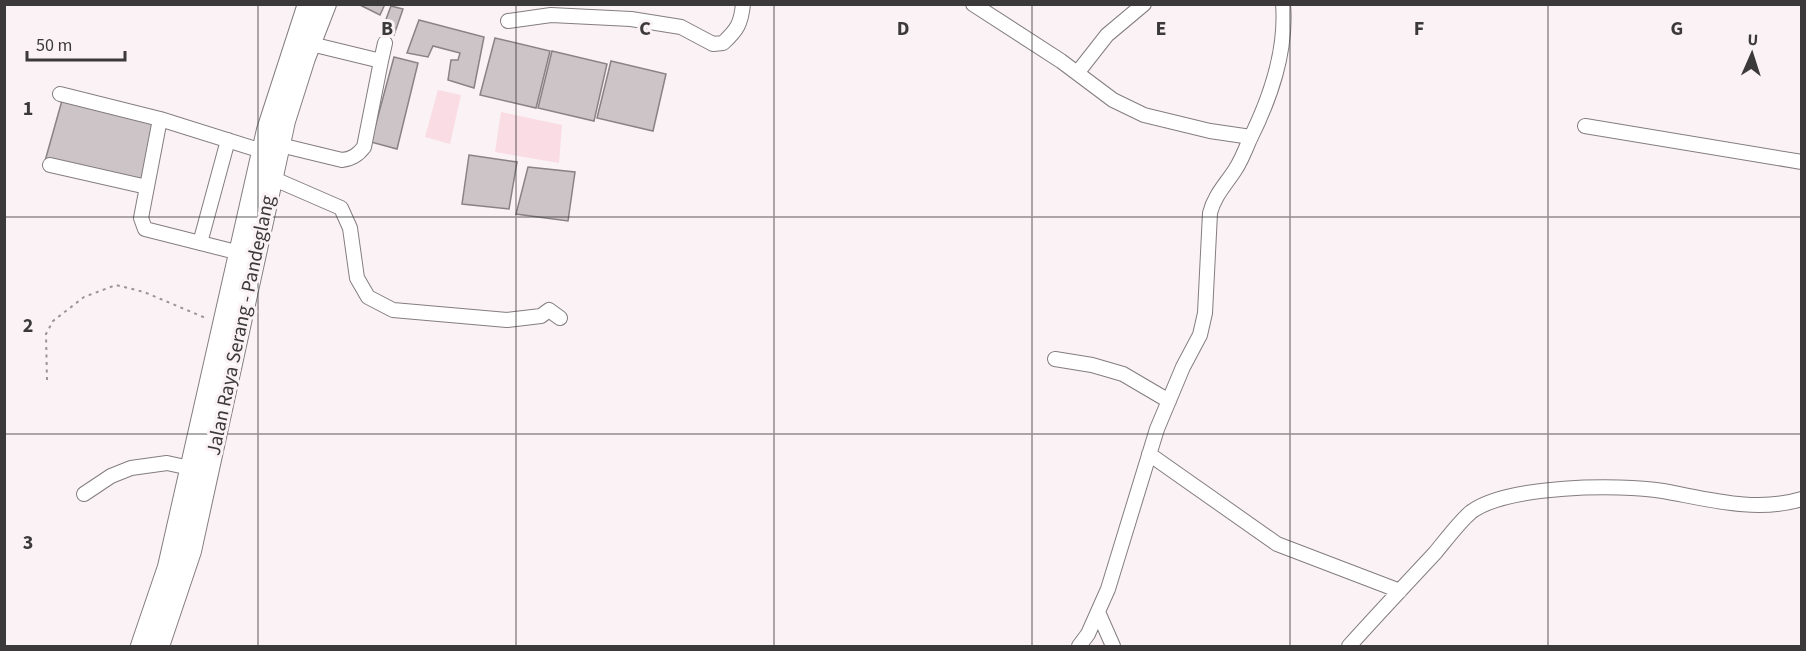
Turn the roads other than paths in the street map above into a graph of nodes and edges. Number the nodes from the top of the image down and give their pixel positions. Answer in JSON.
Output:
{"nodes":[{"id":1,"x":308,"y":4,"type":"edge"},
{"id":2,"x":326,"y":4,"type":"edge"},
{"id":3,"x":743,"y":4,"type":"edge"},
{"id":4,"x":973,"y":4,"type":"edge"},
{"id":5,"x":1144,"y":4,"type":"edge"},
{"id":6,"x":1283,"y":4,"type":"edge"},
{"id":7,"x":508,"y":21,"type":"dead end"},
{"id":8,"x":386,"y":43,"type":"dead end"},
{"id":9,"x":311,"y":44,"type":"junction"},
{"id":10,"x":381,"y":61,"type":"junction"},
{"id":11,"x":1078,"y":72,"type":"junction"},
{"id":12,"x":60,"y":94,"type":"dead end"},
{"id":13,"x":160,"y":119,"type":"junction"},
{"id":14,"x":1585,"y":126,"type":"dead end"},
{"id":15,"x":1251,"y":137,"type":"junction"},
{"id":16,"x":228,"y":140,"type":"junction"},
{"id":17,"x":273,"y":140,"type":"junction"},
{"id":18,"x":1802,"y":162,"type":"edge"},
{"id":19,"x":50,"y":165,"type":"dead end"},
{"id":20,"x":272,"y":178,"type":"junction"},
{"id":21,"x":147,"y":187,"type":"junction"},
{"id":22,"x":200,"y":243,"type":"junction"},
{"id":23,"x":246,"y":255,"type":"junction"},
{"id":24,"x":560,"y":318,"type":"dead end"},
{"id":25,"x":1054,"y":358,"type":"dead end"},
{"id":26,"x":1169,"y":401,"type":"junction"},
{"id":27,"x":1149,"y":454,"type":"junction"},
{"id":28,"x":190,"y":468,"type":"junction"},
{"id":29,"x":84,"y":494,"type":"dead end"},
{"id":30,"x":1802,"y":499,"type":"edge"},
{"id":31,"x":1400,"y":591,"type":"junction"},
{"id":32,"x":1098,"y":612,"type":"junction"},
{"id":33,"x":141,"y":646,"type":"edge"},
{"id":34,"x":159,"y":646,"type":"edge"},
{"id":35,"x":1079,"y":646,"type":"edge"},
{"id":36,"x":1113,"y":646,"type":"edge"},
{"id":37,"x":1349,"y":646,"type":"edge"}],
"edges":[{"from":1,"to":17,"type":"highway","name":"Jalan Raya Serang - Pandeglang"},
{"from":2,"to":9,"type":"highway","name":"Jalan Raya Serang - Pandeglang"},
{"from":3,"to":7,"type":"street"},
{"from":4,"to":11,"type":"street"},
{"from":5,"to":11,"type":"street"},
{"from":6,"to":15,"type":"street"},
{"from":8,"to":10,"type":"street"},
{"from":9,"to":10,"type":"street"},
{"from":9,"to":17,"type":"highway","name":"Jalan Raya Serang - Pandeglang"},
{"from":10,"to":17,"type":"street"},
{"from":11,"to":15,"type":"street"},
{"from":12,"to":13,"type":"street"},
{"from":13,"to":16,"type":"street"},
{"from":13,"to":21,"type":"street"},
{"from":14,"to":18,"type":"street"},
{"from":15,"to":26,"type":"street"},
{"from":16,"to":17,"type":"street"},
{"from":16,"to":22,"type":"street"},
{"from":17,"to":20,"type":"highway","name":"Jalan Raya Serang - Pandeglang"},
{"from":17,"to":23,"type":"highway","name":"Jalan Raya Serang - Pandeglang"},
{"from":19,"to":21,"type":"street"},
{"from":20,"to":23,"type":"highway","name":"Jalan Raya Serang - Pandeglang"},
{"from":20,"to":24,"type":"street"},
{"from":21,"to":22,"type":"street"},
{"from":22,"to":23,"type":"street"},
{"from":23,"to":28,"type":"highway","name":"Jalan Raya Serang - Pandeglang"},
{"from":23,"to":34,"type":"highway","name":"Jalan Raya Serang - Pandeglang"},
{"from":25,"to":26,"type":"street"},
{"from":26,"to":27,"type":"street"},
{"from":27,"to":31,"type":"street"},
{"from":27,"to":32,"type":"street"},
{"from":28,"to":29,"type":"street"},
{"from":28,"to":33,"type":"highway","name":"Jalan Raya Serang - Pandeglang"},
{"from":30,"to":31,"type":"street"},
{"from":31,"to":37,"type":"street"},
{"from":32,"to":35,"type":"street"},
{"from":32,"to":36,"type":"street"}]}
